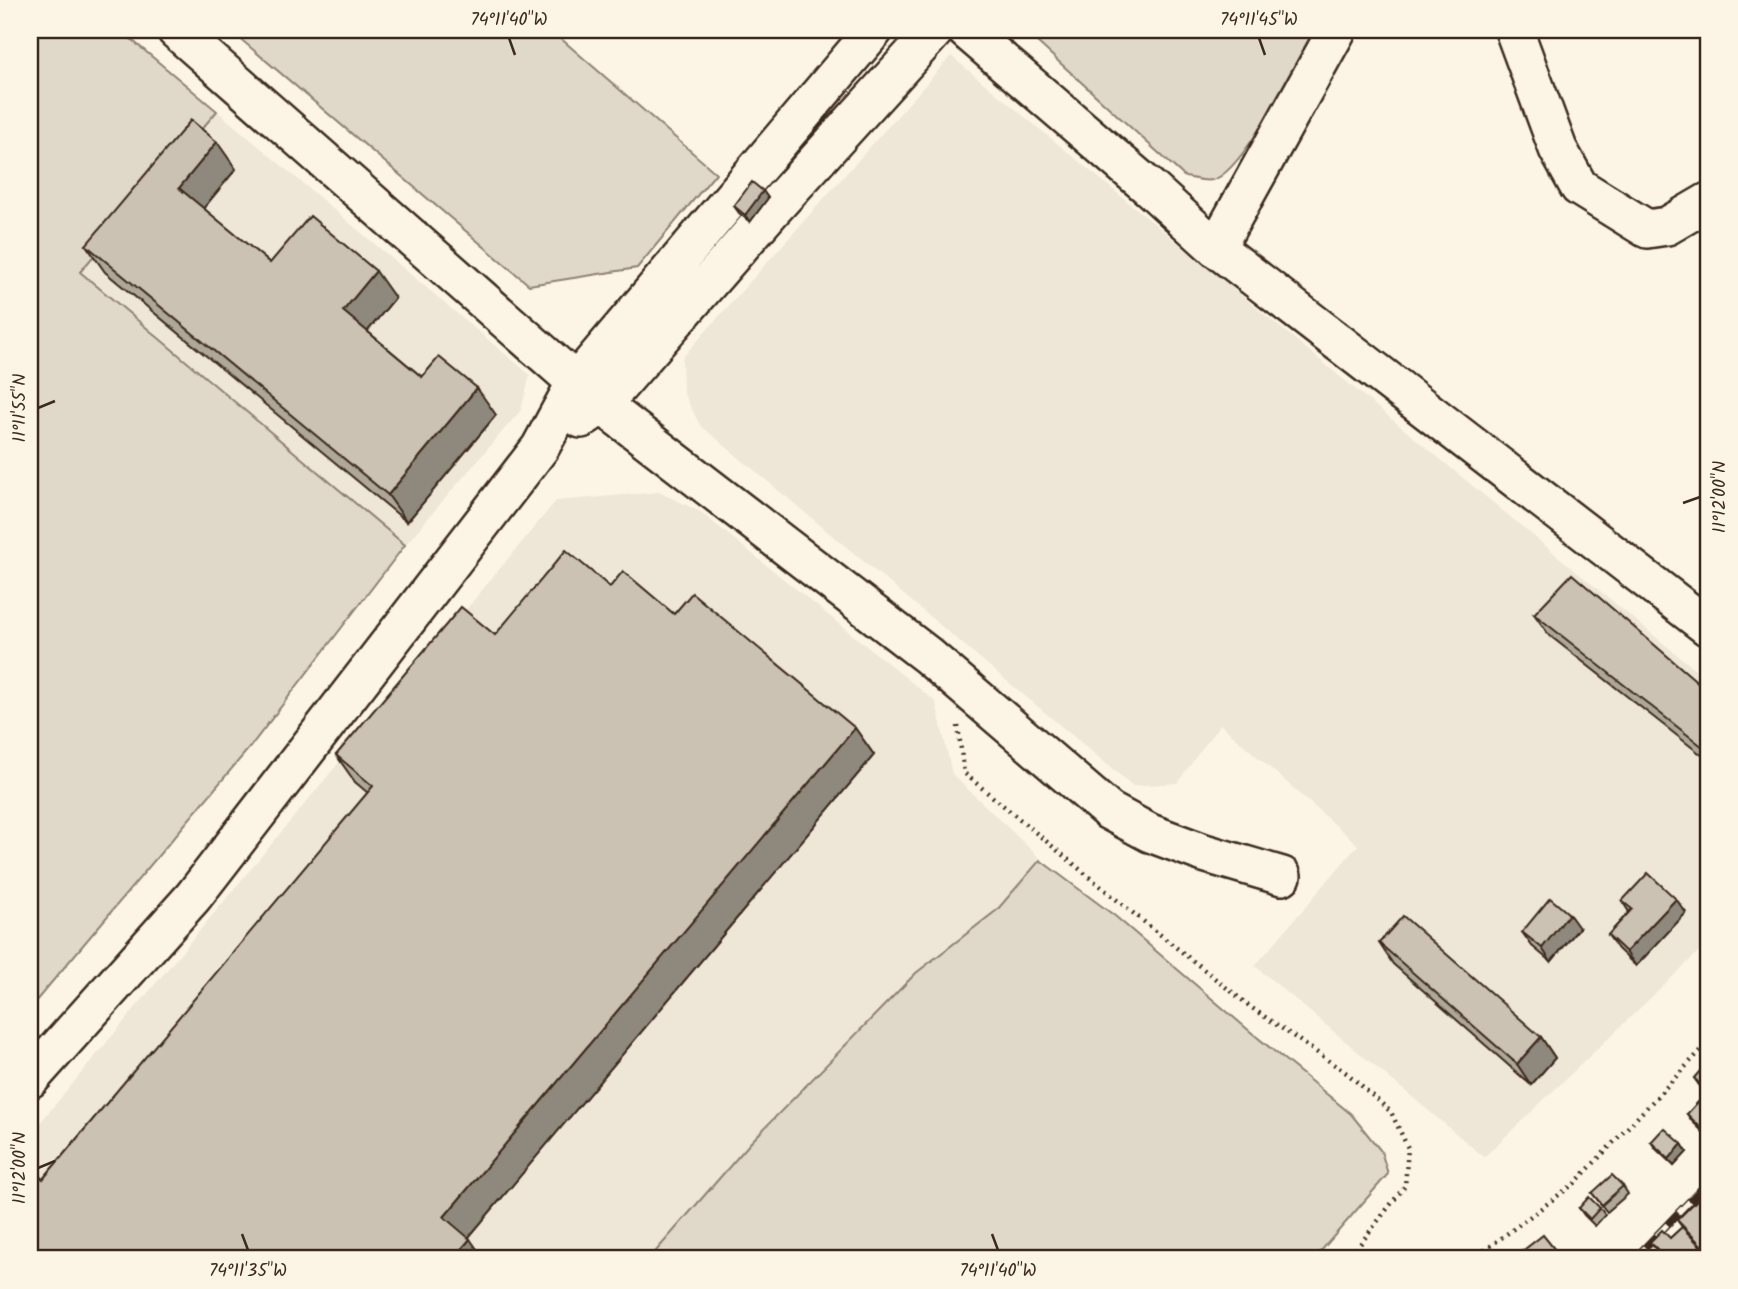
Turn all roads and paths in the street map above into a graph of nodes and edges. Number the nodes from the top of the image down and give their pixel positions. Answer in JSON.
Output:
{"nodes":[{"id":1,"x":176,"y":30,"type":"edge"},
{"id":2,"x":874,"y":30,"type":"edge"},
{"id":3,"x":935,"y":30,"type":"edge"},
{"id":4,"x":966,"y":30,"type":"edge"},
{"id":5,"x":1337,"y":30,"type":"edge"},
{"id":6,"x":1514,"y":30,"type":"edge"},
{"id":7,"x":1708,"y":202,"type":"edge"},
{"id":8,"x":1216,"y":248,"type":"junction"},
{"id":9,"x":589,"y":393,"type":"junction"},
{"id":10,"x":1708,"y":627,"type":"edge"},
{"id":11,"x":951,"y":676,"type":"junction"},
{"id":12,"x":1282,"y":876,"type":"dead end"},
{"id":13,"x":1708,"y":1043,"type":"edge"},
{"id":14,"x":30,"y":1079,"type":"edge"},
{"id":15,"x":1345,"y":1259,"type":"edge"},
{"id":16,"x":1473,"y":1259,"type":"edge"}],
"edges":[{"from":1,"to":9,"type":"street"},
{"from":2,"to":9,"type":"street"},
{"from":3,"to":9,"type":"street"},
{"from":4,"to":8,"type":"street"},
{"from":5,"to":8,"type":"street"},
{"from":6,"to":7,"type":"street"},
{"from":8,"to":10,"type":"street"},
{"from":9,"to":11,"type":"street"},
{"from":9,"to":14,"type":"street"},
{"from":11,"to":12,"type":"street"},
{"from":11,"to":15,"type":"path"},
{"from":13,"to":16,"type":"path"}]}
